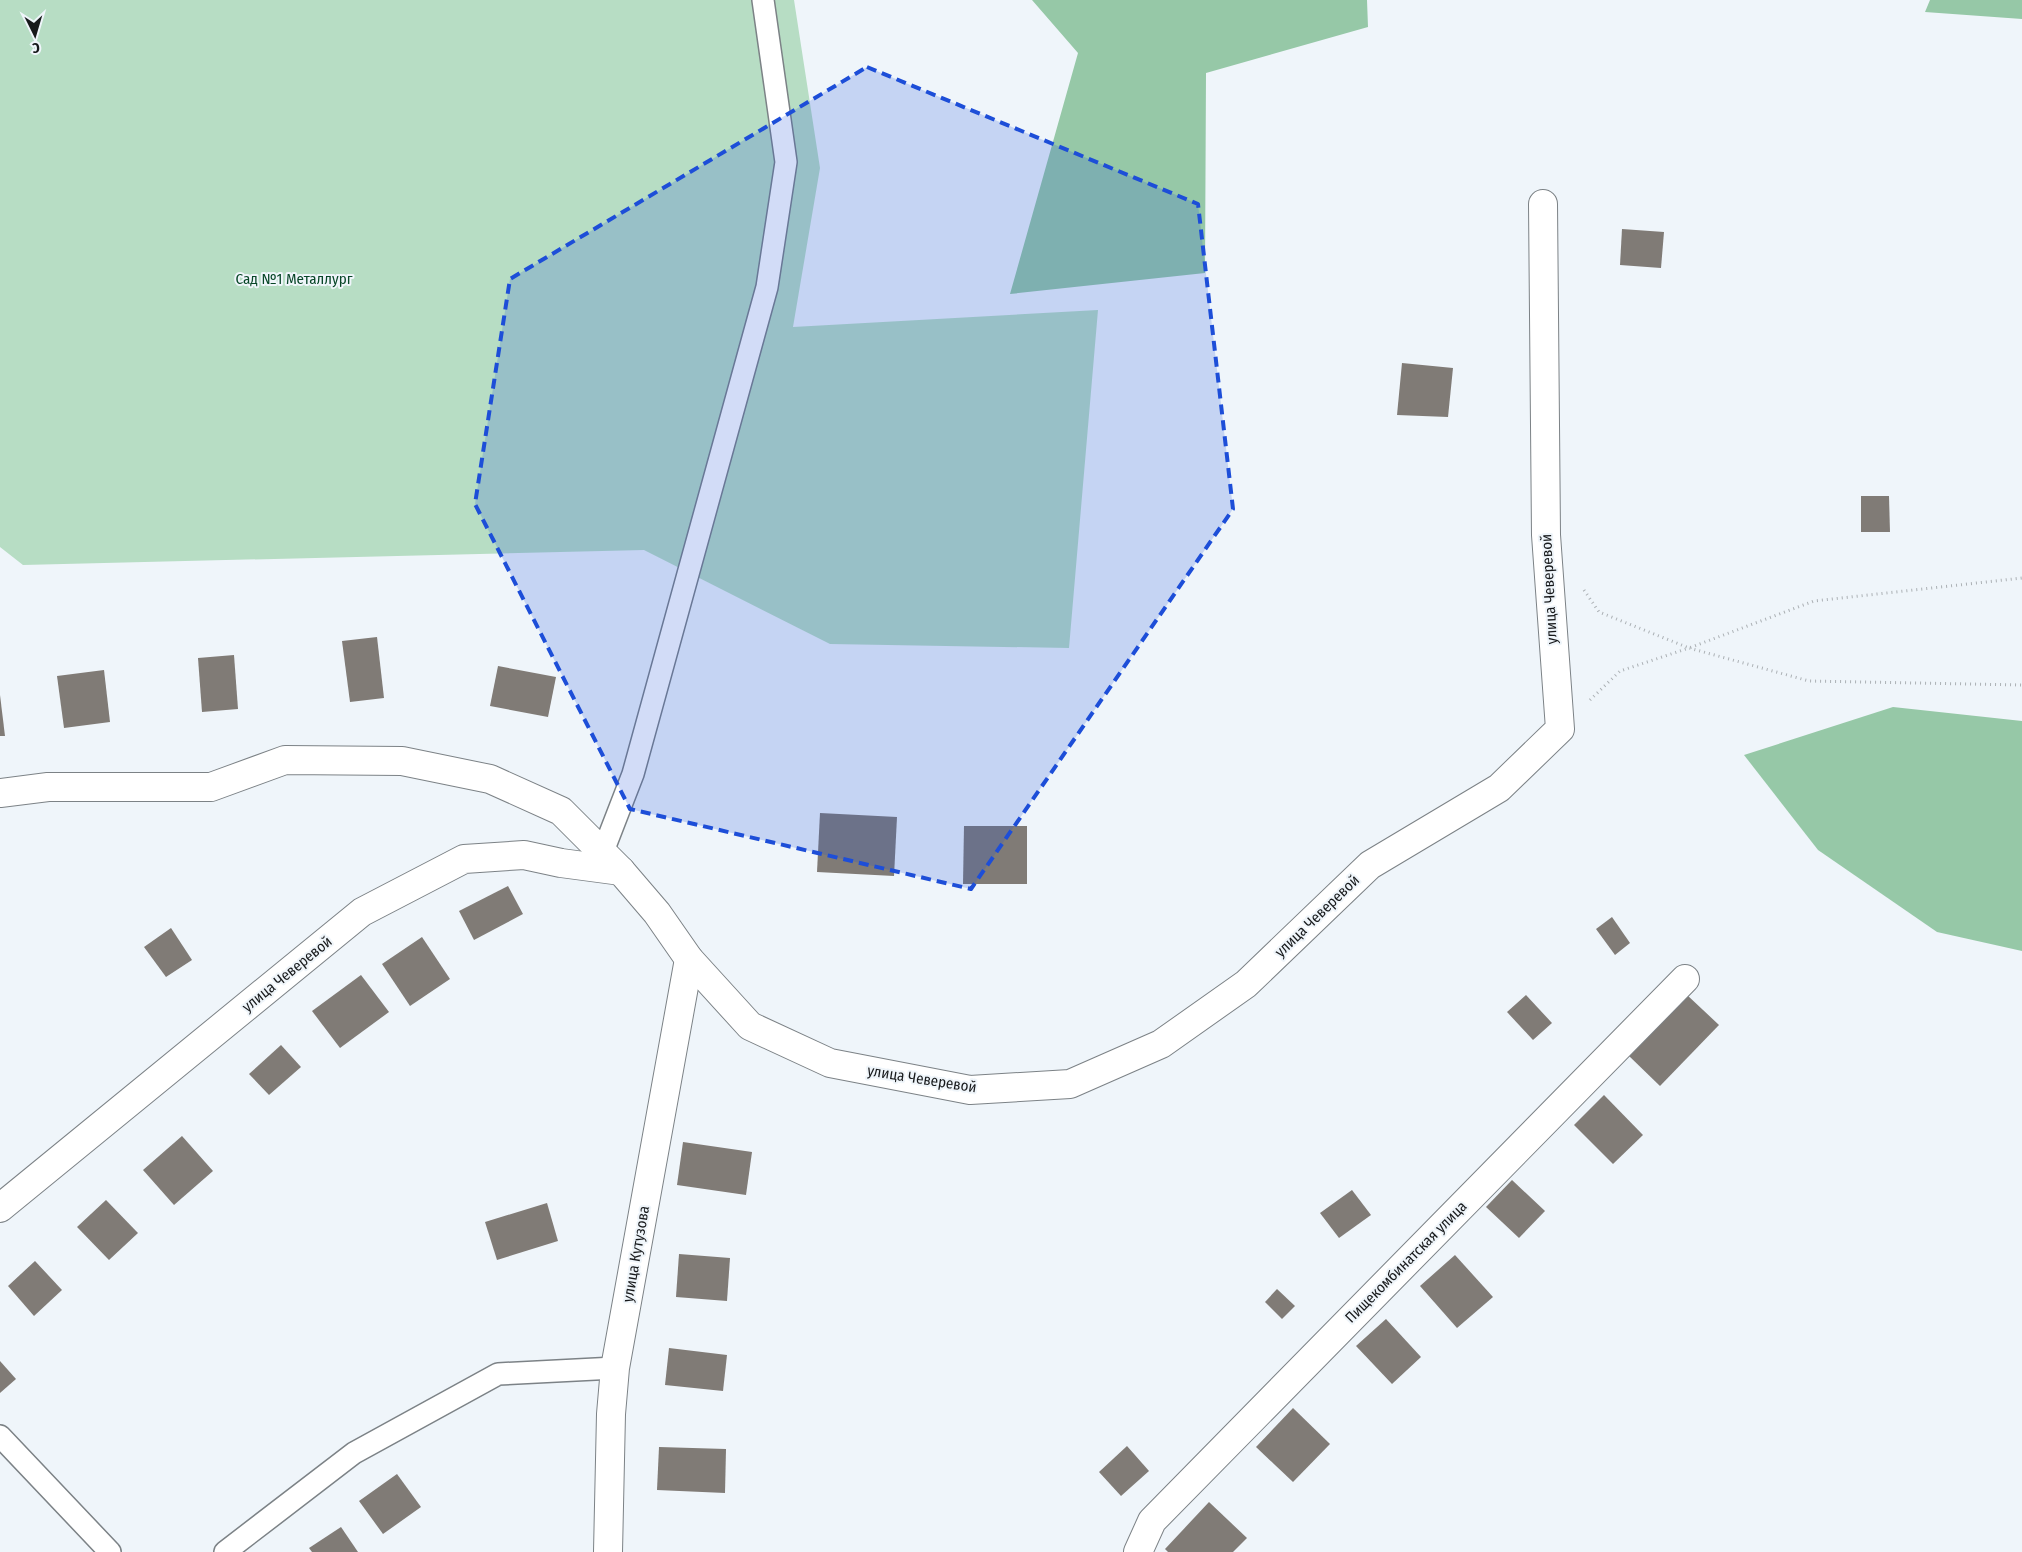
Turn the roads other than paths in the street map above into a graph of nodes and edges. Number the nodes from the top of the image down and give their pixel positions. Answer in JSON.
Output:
{"nodes":[{"id":1,"x":763,"y":0,"type":"edge"},
{"id":2,"x":1543,"y":204,"type":"dead end"},
{"id":3,"x":0,"y":793,"type":"edge"},
{"id":4,"x":612,"y":862,"type":"junction"},
{"id":5,"x":689,"y":959,"type":"junction"},
{"id":6,"x":1685,"y":979,"type":"dead end"},
{"id":7,"x":0,"y":1208,"type":"edge"},
{"id":8,"x":615,"y":1368,"type":"junction"},
{"id":9,"x":0,"y":1436,"type":"edge"},
{"id":10,"x":110,"y":1552,"type":"edge"},
{"id":11,"x":225,"y":1552,"type":"edge"},
{"id":12,"x":608,"y":1552,"type":"edge"},
{"id":13,"x":1138,"y":1552,"type":"edge"}],
"edges":[{"from":1,"to":4,"type":"lane"},
{"from":2,"to":5,"type":"street","name":"улица Чеверевой"},
{"from":3,"to":4,"type":"street","name":"улица Чеверевой"},
{"from":4,"to":5,"type":"street","name":"улица Чеверевой"},
{"from":4,"to":7,"type":"street","name":"улица Чеверевой"},
{"from":5,"to":8,"type":"street","name":"улица Кутузова"},
{"from":6,"to":13,"type":"street","name":"Пищекомбинатская улица"},
{"from":8,"to":11,"type":"lane"},
{"from":8,"to":12,"type":"street","name":"улица Кутузова"},
{"from":9,"to":10,"type":"lane"}]}
